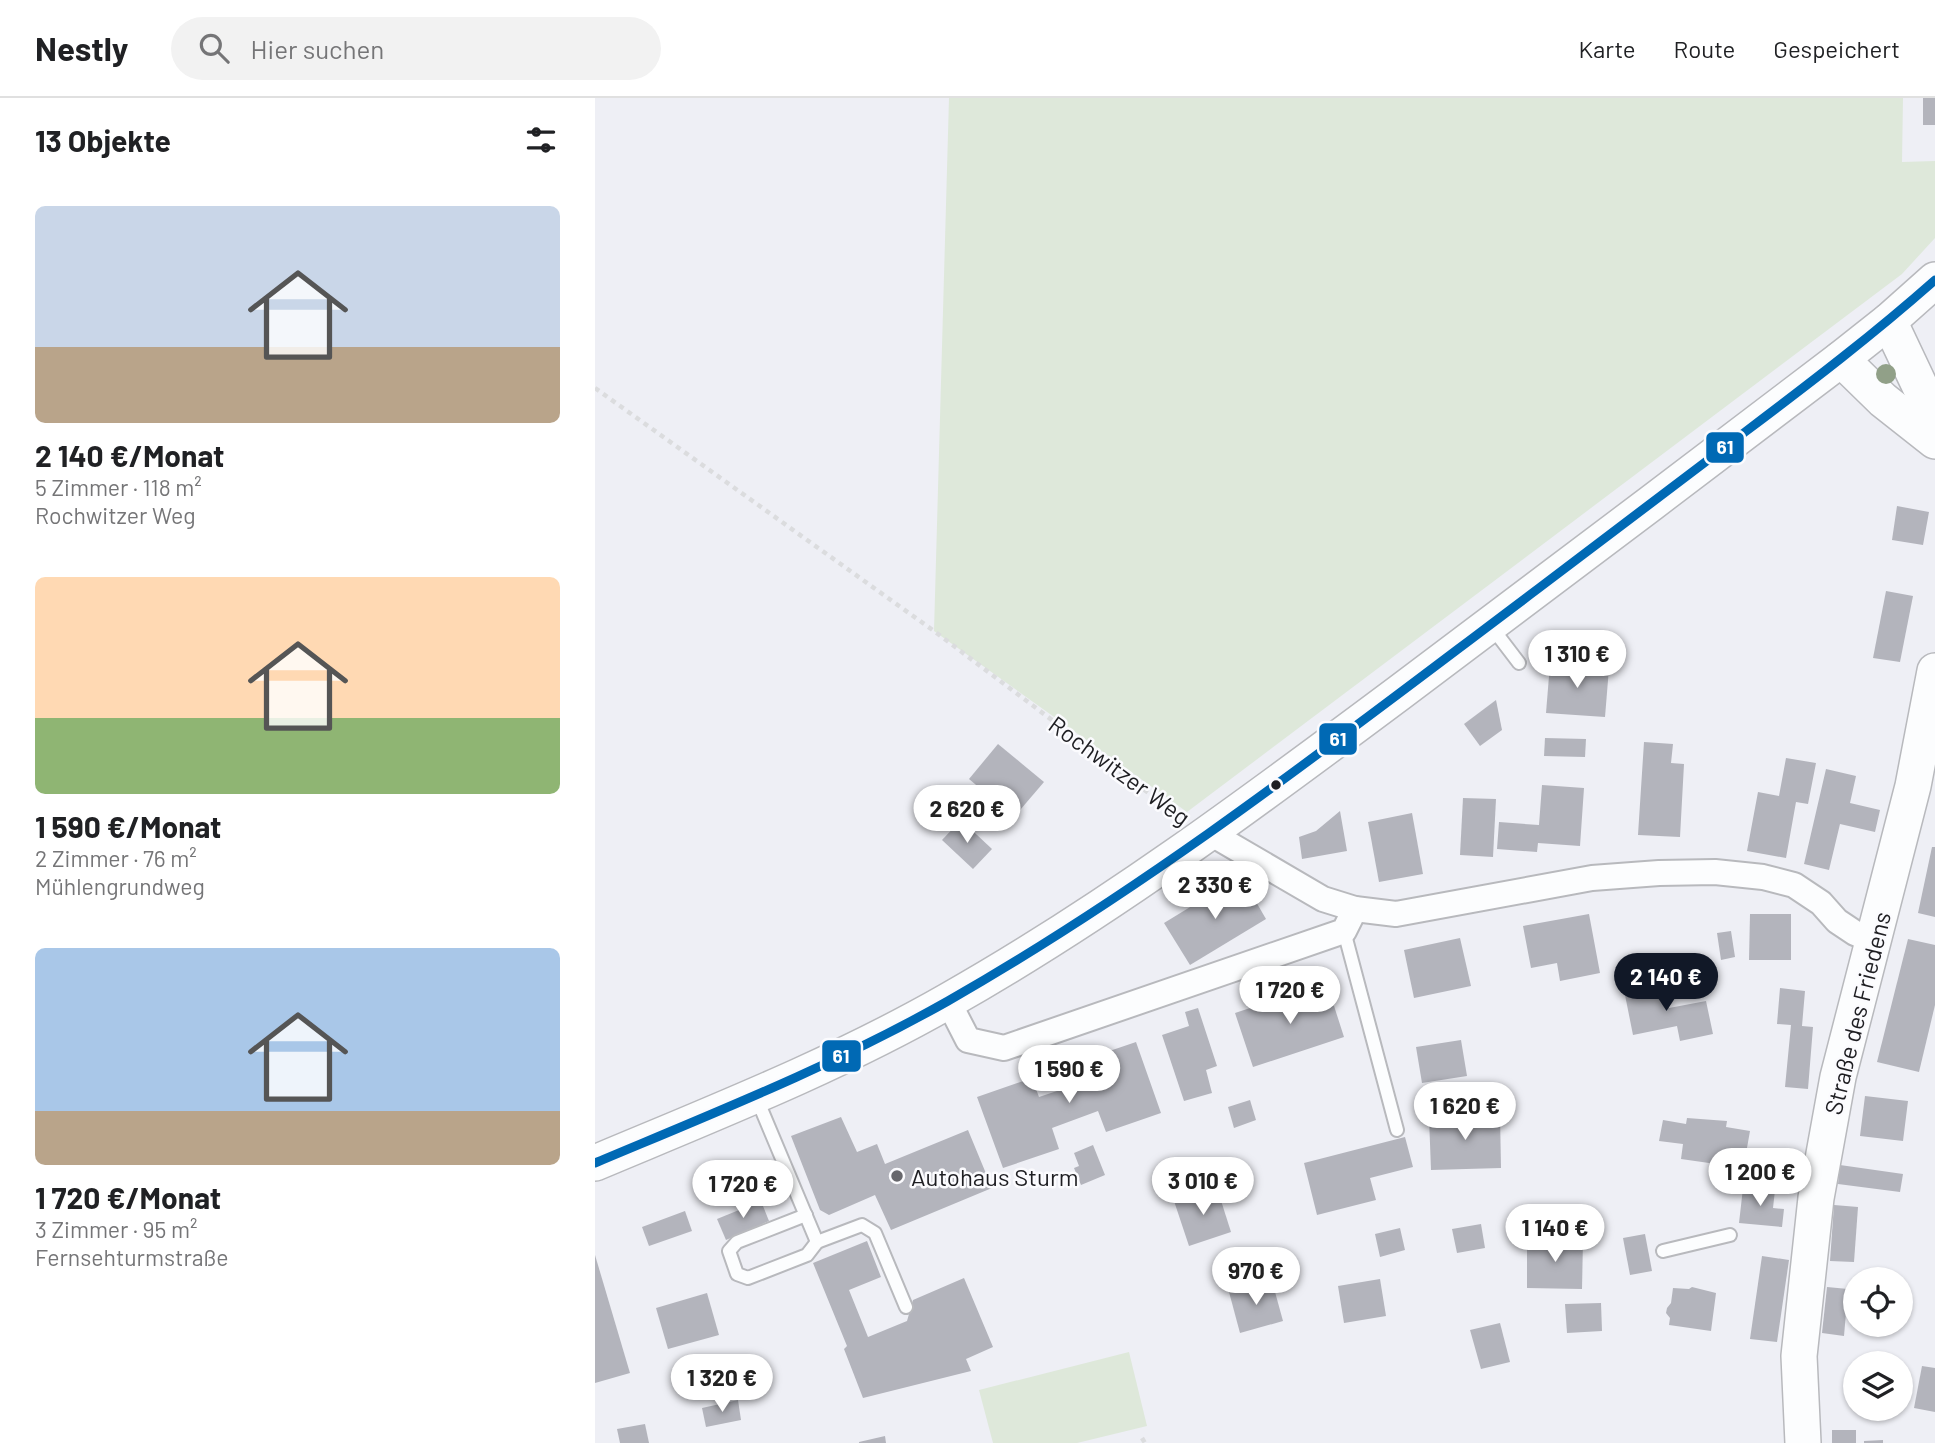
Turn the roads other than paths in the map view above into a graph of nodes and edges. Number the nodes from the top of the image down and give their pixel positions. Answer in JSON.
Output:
{"nodes":[{"id":1,"x":1935,"y":280,"type":"edge"},
{"id":2,"x":1889,"y":321,"type":"junction"},
{"id":3,"x":1841,"y":359,"type":"junction"},
{"id":4,"x":1935,"y":418,"type":"edge"},
{"id":5,"x":1935,"y":441,"type":"edge"},
{"id":6,"x":1490,"y":625,"type":"junction"},
{"id":7,"x":1519,"y":663,"type":"dead end"},
{"id":8,"x":1935,"y":671,"type":"edge"},
{"id":9,"x":1210,"y":833,"type":"junction"},
{"id":10,"x":1355,"y":909,"type":"junction"},
{"id":11,"x":1344,"y":931,"type":"junction"},
{"id":12,"x":1874,"y":941,"type":"junction"},
{"id":13,"x":948,"y":1002,"type":"junction"},
{"id":14,"x":756,"y":1095,"type":"junction"},
{"id":15,"x":1397,"y":1130,"type":"dead end"},
{"id":16,"x":595,"y":1163,"type":"edge"},
{"id":17,"x":806,"y":1215,"type":"junction"},
{"id":18,"x":1730,"y":1235,"type":"dead end"},
{"id":19,"x":817,"y":1242,"type":"junction"},
{"id":20,"x":1663,"y":1251,"type":"dead end"},
{"id":21,"x":906,"y":1307,"type":"dead end"},
{"id":22,"x":1803,"y":1443,"type":"edge"}],
"edges":[{"from":1,"to":2,"type":"street"},
{"from":2,"to":3,"type":"street"},
{"from":2,"to":4,"type":"street"},
{"from":3,"to":5,"type":"street"},
{"from":3,"to":6,"type":"street"},
{"from":6,"to":7,"type":"lane"},
{"from":6,"to":9,"type":"street"},
{"from":8,"to":12,"type":"street","name":"Straße des Friedens"},
{"from":9,"to":10,"type":"street","name":"Rochwitzer Weg"},
{"from":9,"to":13,"type":"street"},
{"from":10,"to":11,"type":"street"},
{"from":10,"to":12,"type":"street","name":"Rochwitzer Weg"},
{"from":11,"to":13,"type":"street"},
{"from":11,"to":15,"type":"lane"},
{"from":12,"to":22,"type":"street","name":"Straße des Friedens"},
{"from":13,"to":14,"type":"street"},
{"from":14,"to":16,"type":"street"},
{"from":14,"to":17,"type":"lane"},
{"from":17,"to":19,"type":"lane"},
{"from":17,"to":19,"type":"lane"},
{"from":18,"to":20,"type":"lane"},
{"from":19,"to":21,"type":"lane"}]}
